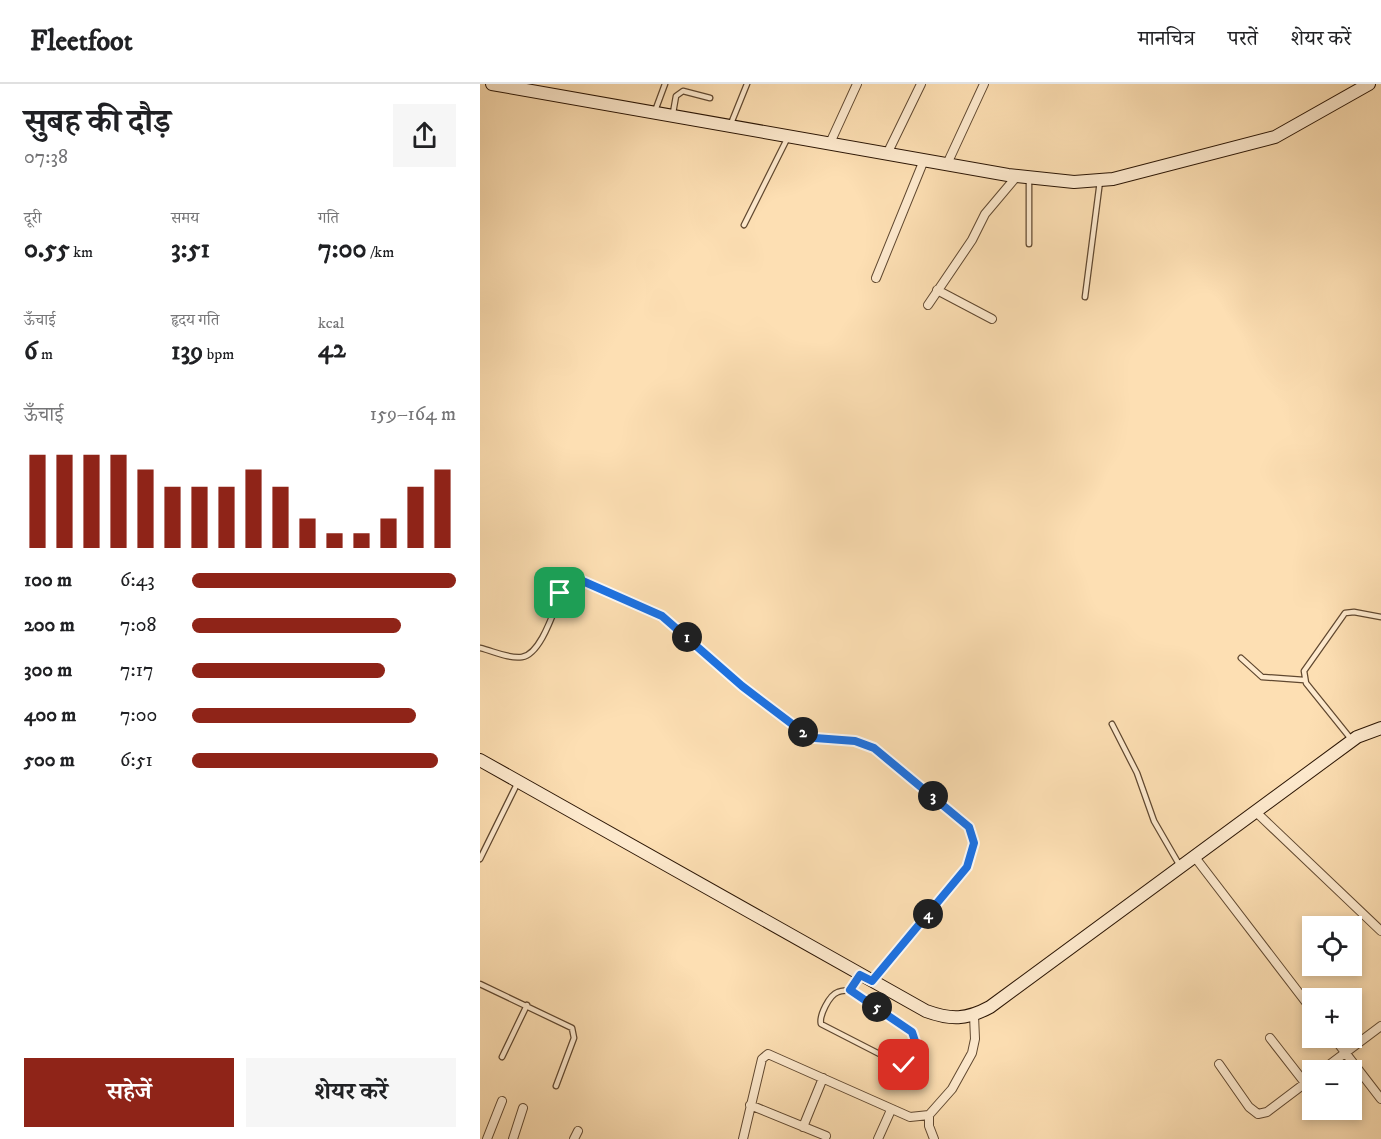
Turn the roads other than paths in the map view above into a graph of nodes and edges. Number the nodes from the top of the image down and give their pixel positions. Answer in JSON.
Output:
{"nodes":[{"id":1,"x":492,"y":84,"type":"edge"},
{"id":2,"x":665,"y":84,"type":"edge"},
{"id":3,"x":747,"y":84,"type":"edge"},
{"id":4,"x":858,"y":84,"type":"edge"},
{"id":5,"x":921,"y":84,"type":"edge"},
{"id":6,"x":984,"y":84,"type":"edge"},
{"id":7,"x":1370,"y":84,"type":"edge"},
{"id":8,"x":532,"y":87,"type":"edge"},
{"id":9,"x":710,"y":98,"type":"dead end"},
{"id":10,"x":656,"y":108,"type":"junction"},
{"id":11,"x":674,"y":108,"type":"junction"},
{"id":12,"x":733,"y":118,"type":"junction"},
{"id":13,"x":788,"y":136,"type":"junction"},
{"id":14,"x":830,"y":143,"type":"junction"},
{"id":15,"x":891,"y":146,"type":"junction"},
{"id":16,"x":951,"y":157,"type":"junction"},
{"id":17,"x":924,"y":160,"type":"junction"},
{"id":18,"x":1023,"y":177,"type":"junction"},
{"id":19,"x":1100,"y":181,"type":"junction"},
{"id":20,"x":744,"y":225,"type":"dead end"},
{"id":21,"x":1029,"y":244,"type":"dead end"},
{"id":22,"x":876,"y":278,"type":"dead end"},
{"id":23,"x":937,"y":290,"type":"junction"},
{"id":24,"x":1085,"y":297,"type":"dead end"},
{"id":25,"x":928,"y":305,"type":"dead end"},
{"id":26,"x":992,"y":319,"type":"dead end"},
{"id":27,"x":1381,"y":617,"type":"edge"},
{"id":28,"x":480,"y":648,"type":"edge"},
{"id":29,"x":1241,"y":658,"type":"dead end"},
{"id":30,"x":1304,"y":680,"type":"junction"},
{"id":31,"x":1112,"y":724,"type":"dead end"},
{"id":32,"x":1381,"y":728,"type":"edge"},
{"id":33,"x":1352,"y":741,"type":"junction"},
{"id":34,"x":480,"y":760,"type":"edge"},
{"id":35,"x":518,"y":782,"type":"junction"},
{"id":36,"x":1256,"y":812,"type":"junction"},
{"id":37,"x":1194,"y":856,"type":"junction"},
{"id":38,"x":480,"y":859,"type":"edge"},
{"id":39,"x":1180,"y":866,"type":"junction"},
{"id":40,"x":1381,"y":931,"type":"edge"},
{"id":41,"x":866,"y":978,"type":"junction"},
{"id":42,"x":480,"y":984,"type":"edge"},
{"id":43,"x":850,"y":990,"type":"junction"},
{"id":44,"x":1302,"y":997,"type":"edge"},
{"id":45,"x":527,"y":1005,"type":"junction"},
{"id":46,"x":974,"y":1016,"type":"junction"},
{"id":47,"x":1381,"y":1026,"type":"edge"},
{"id":48,"x":1270,"y":1038,"type":"dead end"},
{"id":49,"x":1341,"y":1048,"type":"edge"},
{"id":50,"x":1345,"y":1053,"type":"junction"},
{"id":51,"x":502,"y":1057,"type":"dead end"},
{"id":52,"x":1336,"y":1060,"type":"edge"},
{"id":53,"x":1219,"y":1064,"type":"dead end"},
{"id":54,"x":1302,"y":1073,"type":"edge"},
{"id":55,"x":823,"y":1078,"type":"junction"},
{"id":56,"x":556,"y":1086,"type":"dead end"},
{"id":57,"x":1302,"y":1086,"type":"edge"},
{"id":58,"x":1381,"y":1099,"type":"edge"},
{"id":59,"x":502,"y":1101,"type":"dead end"},
{"id":60,"x":750,"y":1105,"type":"junction"},
{"id":61,"x":524,"y":1108,"type":"dead end"},
{"id":62,"x":891,"y":1110,"type":"junction"},
{"id":63,"x":929,"y":1115,"type":"junction"},
{"id":64,"x":803,"y":1127,"type":"junction"},
{"id":65,"x":826,"y":1136,"type":"dead end"},
{"id":66,"x":487,"y":1139,"type":"edge"},
{"id":67,"x":513,"y":1139,"type":"edge"},
{"id":68,"x":743,"y":1139,"type":"edge"},
{"id":69,"x":878,"y":1139,"type":"edge"},
{"id":70,"x":934,"y":1139,"type":"edge"}],
"edges":[{"from":1,"to":8,"type":"street"},
{"from":2,"to":10,"type":"lane"},
{"from":3,"to":12,"type":"lane"},
{"from":4,"to":14,"type":"street"},
{"from":5,"to":15,"type":"street"},
{"from":6,"to":16,"type":"street"},
{"from":7,"to":19,"type":"street"},
{"from":8,"to":10,"type":"street"},
{"from":9,"to":11,"type":"lane"},
{"from":10,"to":11,"type":"street"},
{"from":11,"to":12,"type":"street"},
{"from":12,"to":13,"type":"street"},
{"from":13,"to":14,"type":"street"},
{"from":13,"to":20,"type":"lane"},
{"from":14,"to":15,"type":"street"},
{"from":15,"to":17,"type":"street"},
{"from":16,"to":17,"type":"street"},
{"from":16,"to":18,"type":"street"},
{"from":17,"to":22,"type":"street"},
{"from":18,"to":19,"type":"street"},
{"from":18,"to":21,"type":"lane"},
{"from":18,"to":23,"type":"street"},
{"from":19,"to":24,"type":"lane"},
{"from":23,"to":25,"type":"street"},
{"from":23,"to":26,"type":"street"},
{"from":27,"to":30,"type":"lane"},
{"from":28,"to":41,"type":"lane"},
{"from":29,"to":30,"type":"lane"},
{"from":30,"to":33,"type":"lane"},
{"from":31,"to":39,"type":"lane"},
{"from":32,"to":33,"type":"street"},
{"from":33,"to":36,"type":"street"},
{"from":34,"to":35,"type":"street"},
{"from":35,"to":38,"type":"lane"},
{"from":35,"to":41,"type":"street"},
{"from":36,"to":37,"type":"street"},
{"from":36,"to":40,"type":"street"},
{"from":37,"to":39,"type":"street"},
{"from":37,"to":44,"type":"street"},
{"from":39,"to":46,"type":"street"},
{"from":41,"to":43,"type":"lane"},
{"from":41,"to":46,"type":"street"},
{"from":42,"to":45,"type":"lane"},
{"from":43,"to":43,"type":"lane"},
{"from":45,"to":51,"type":"lane"},
{"from":45,"to":56,"type":"lane"},
{"from":46,"to":63,"type":"street"},
{"from":47,"to":50,"type":"street"},
{"from":48,"to":54,"type":"street"},
{"from":49,"to":50,"type":"street"},
{"from":50,"to":52,"type":"street"},
{"from":50,"to":58,"type":"street"},
{"from":53,"to":57,"type":"street"},
{"from":55,"to":60,"type":"street"},
{"from":55,"to":62,"type":"street"},
{"from":55,"to":64,"type":"street"},
{"from":59,"to":66,"type":"street"},
{"from":60,"to":64,"type":"street"},
{"from":60,"to":68,"type":"street"},
{"from":61,"to":67,"type":"street"},
{"from":62,"to":63,"type":"street"},
{"from":62,"to":69,"type":"street"},
{"from":63,"to":70,"type":"street"},
{"from":64,"to":65,"type":"street"}]}
